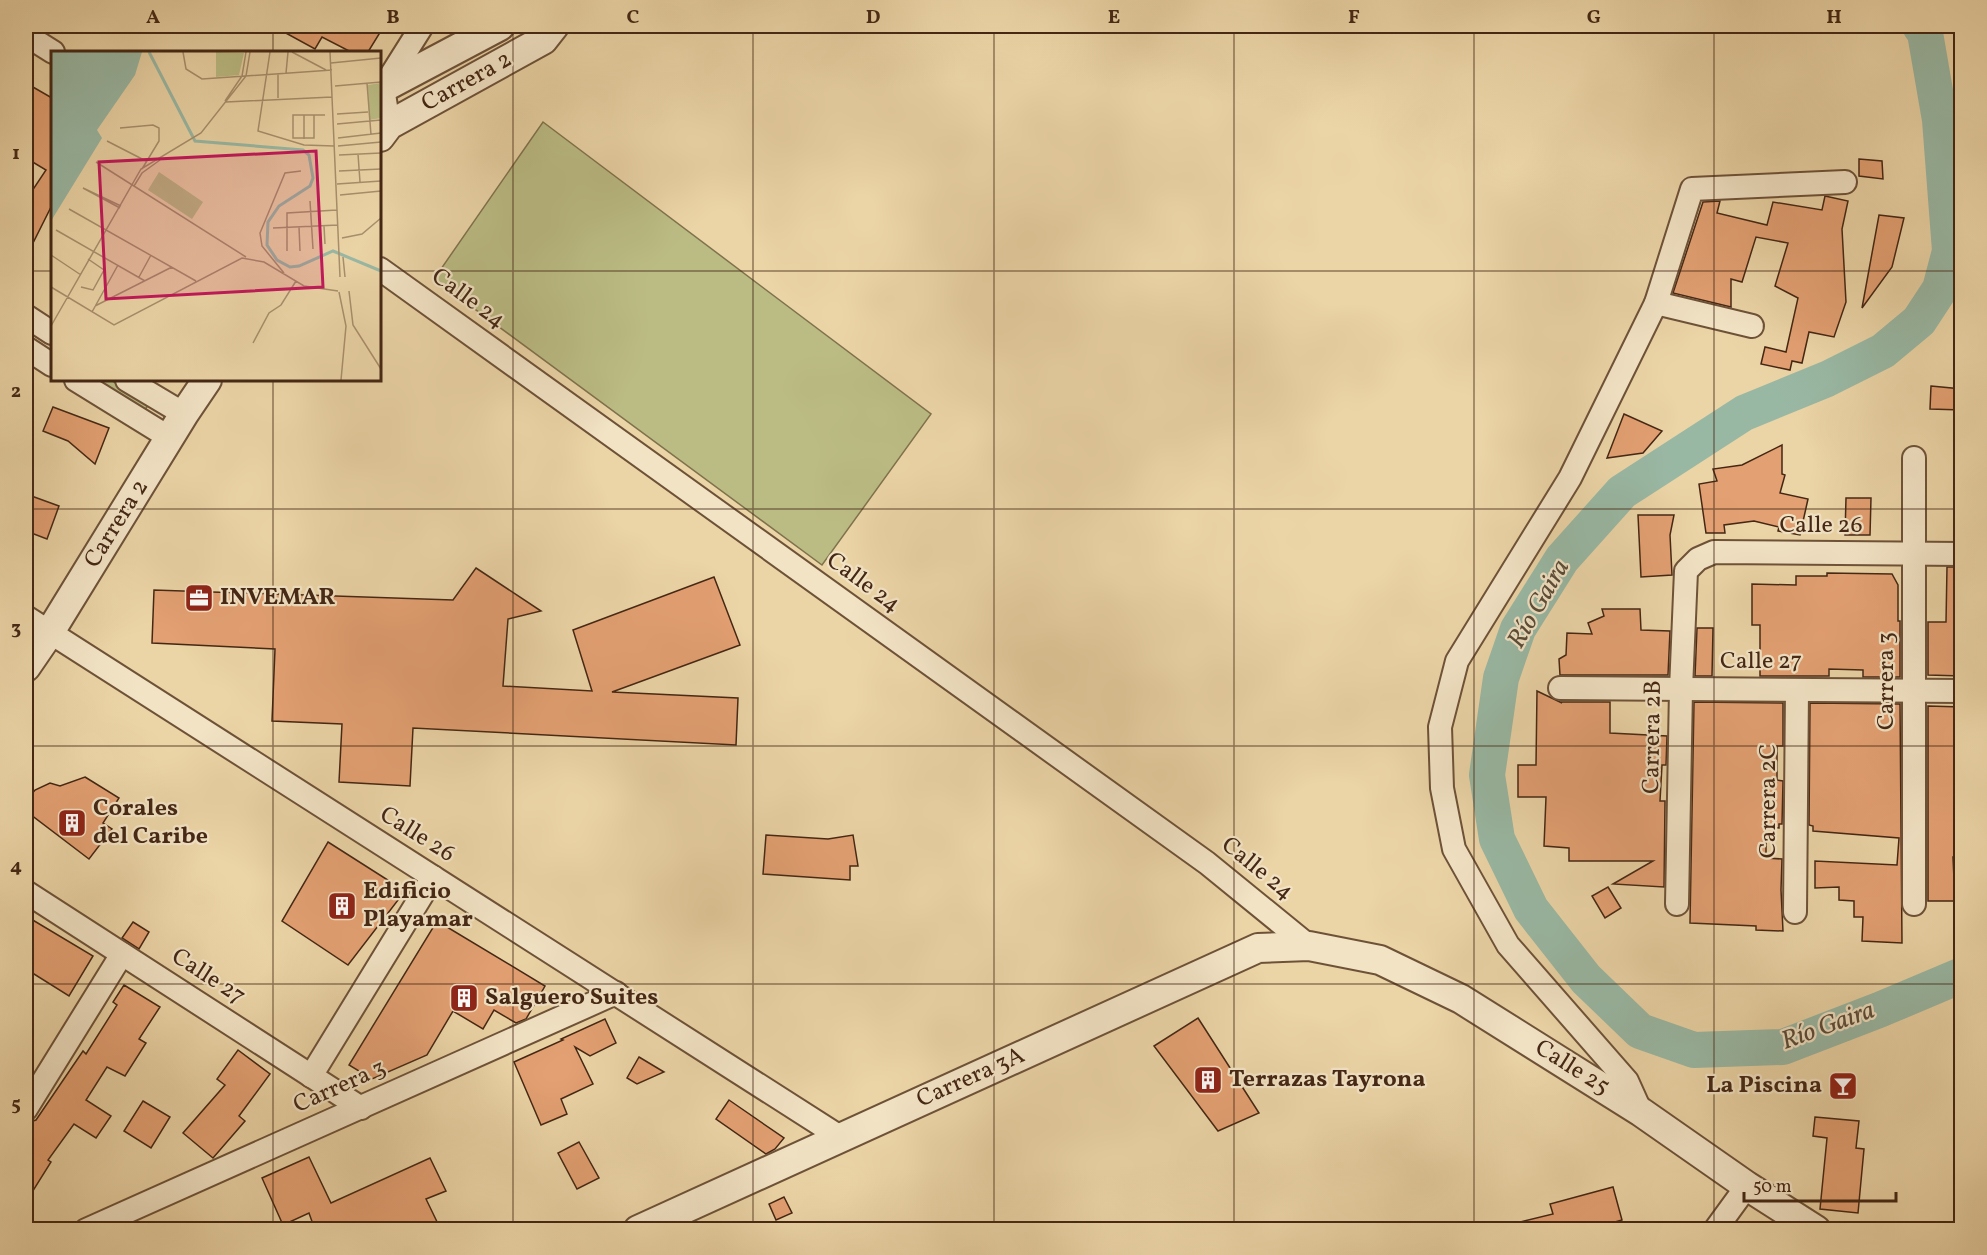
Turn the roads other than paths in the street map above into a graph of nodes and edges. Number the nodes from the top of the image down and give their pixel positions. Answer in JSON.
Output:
{"nodes":[{"id":1,"x":422,"y":26,"type":"edge"},
{"id":2,"x":500,"y":26,"type":"edge"},
{"id":3,"x":554,"y":26,"type":"edge"},
{"id":4,"x":26,"y":35,"type":"edge"},
{"id":5,"x":51,"y":51,"type":"edge"},
{"id":6,"x":381,"y":91,"type":"edge"},
{"id":7,"x":384,"y":131,"type":"edge"},
{"id":8,"x":1845,"y":182,"type":"dead end"},
{"id":9,"x":381,"y":270,"type":"edge"},
{"id":10,"x":1656,"y":303,"type":"junction"},
{"id":11,"x":26,"y":316,"type":"edge"},
{"id":12,"x":1752,"y":326,"type":"dead end"},
{"id":13,"x":51,"y":332,"type":"edge"},
{"id":14,"x":26,"y":348,"type":"edge"},
{"id":15,"x":51,"y":364,"type":"edge"},
{"id":16,"x":78,"y":381,"type":"edge"},
{"id":17,"x":128,"y":381,"type":"edge"},
{"id":18,"x":184,"y":381,"type":"edge"},
{"id":19,"x":206,"y":381,"type":"edge"},
{"id":20,"x":169,"y":421,"type":"junction"},
{"id":21,"x":1914,"y":459,"type":"dead end"},
{"id":22,"x":1914,"y":553,"type":"junction"},
{"id":23,"x":1962,"y":554,"type":"edge"},
{"id":24,"x":1686,"y":571,"type":"joint"},
{"id":25,"x":33,"y":626,"type":"edge"},
{"id":26,"x":26,"y":668,"type":"edge"},
{"id":27,"x":1560,"y":688,"type":"dead end"},
{"id":28,"x":1681,"y":689,"type":"junction"},
{"id":29,"x":1797,"y":690,"type":"junction"},
{"id":30,"x":1914,"y":690,"type":"junction"},
{"id":31,"x":1962,"y":691,"type":"edge"},
{"id":32,"x":433,"y":877,"type":"junction"},
{"id":33,"x":26,"y":892,"type":"edge"},
{"id":34,"x":1677,"y":904,"type":"dead end"},
{"id":35,"x":1914,"y":904,"type":"dead end"},
{"id":36,"x":1796,"y":912,"type":"dead end"},
{"id":37,"x":1309,"y":946,"type":"junction"},
{"id":38,"x":122,"y":954,"type":"junction"},
{"id":39,"x":616,"y":993,"type":"junction"},
{"id":40,"x":311,"y":1076,"type":"junction"},
{"id":41,"x":361,"y":1108,"type":"junction"},
{"id":42,"x":26,"y":1109,"type":"edge"},
{"id":43,"x":1641,"y":1112,"type":"junction"},
{"id":44,"x":840,"y":1137,"type":"junction"},
{"id":45,"x":1747,"y":1186,"type":"junction"},
{"id":46,"x":86,"y":1230,"type":"edge"},
{"id":47,"x":638,"y":1230,"type":"edge"},
{"id":48,"x":1715,"y":1230,"type":"edge"},
{"id":49,"x":1816,"y":1230,"type":"edge"}],
"edges":[{"from":1,"to":6,"type":"street"},
{"from":2,"to":6,"type":"street","name":"Carrera 2"},
{"from":3,"to":7,"type":"street","name":"Carrera 2"},
{"from":4,"to":5,"type":"street"},
{"from":6,"to":7,"type":"street"},
{"from":8,"to":10,"type":"street"},
{"from":9,"to":37,"type":"street","name":"Calle 24"},
{"from":10,"to":12,"type":"street"},
{"from":10,"to":43,"type":"street"},
{"from":11,"to":13,"type":"street"},
{"from":14,"to":15,"type":"street"},
{"from":16,"to":20,"type":"street"},
{"from":17,"to":20,"type":"street"},
{"from":18,"to":20,"type":"street","name":"Carrera 2"},
{"from":19,"to":20,"type":"street","name":"Carrera 2"},
{"from":20,"to":25,"type":"street","name":"Carrera 2"},
{"from":21,"to":22,"type":"street","name":"Carrera 3"},
{"from":22,"to":23,"type":"street","name":"Calle 26"},
{"from":22,"to":24,"type":"street","name":"Calle 26"},
{"from":22,"to":30,"type":"street","name":"Carrera 3"},
{"from":24,"to":28,"type":"street","name":"Carrera 2B"},
{"from":25,"to":26,"type":"street","name":"Carrera 2"},
{"from":25,"to":32,"type":"street","name":"Calle 26"},
{"from":27,"to":28,"type":"street","name":"Calle 27"},
{"from":28,"to":29,"type":"street","name":"Calle 27"},
{"from":28,"to":34,"type":"street","name":"Carrera 2B"},
{"from":29,"to":30,"type":"street","name":"Calle 27"},
{"from":29,"to":36,"type":"street","name":"Carrera 2C"},
{"from":30,"to":31,"type":"street","name":"Calle 27"},
{"from":30,"to":35,"type":"street","name":"Carrera 3"},
{"from":32,"to":39,"type":"street","name":"Calle 26"},
{"from":32,"to":40,"type":"street"},
{"from":33,"to":38,"type":"street","name":"Calle 27"},
{"from":37,"to":43,"type":"street","name":"Calle 25"},
{"from":37,"to":44,"type":"street","name":"Carrera 3A"},
{"from":38,"to":40,"type":"street","name":"Calle 27"},
{"from":38,"to":42,"type":"street"},
{"from":39,"to":41,"type":"street","name":"Carrera 3"},
{"from":39,"to":44,"type":"street","name":"Calle 26"},
{"from":40,"to":41,"type":"street","name":"Calle 27"},
{"from":41,"to":46,"type":"street","name":"Carrera 3"},
{"from":43,"to":45,"type":"street","name":"Calle 25"},
{"from":44,"to":47,"type":"street","name":"Carrera 3A"},
{"from":45,"to":48,"type":"street"},
{"from":45,"to":49,"type":"street","name":"Calle 25"}]}
